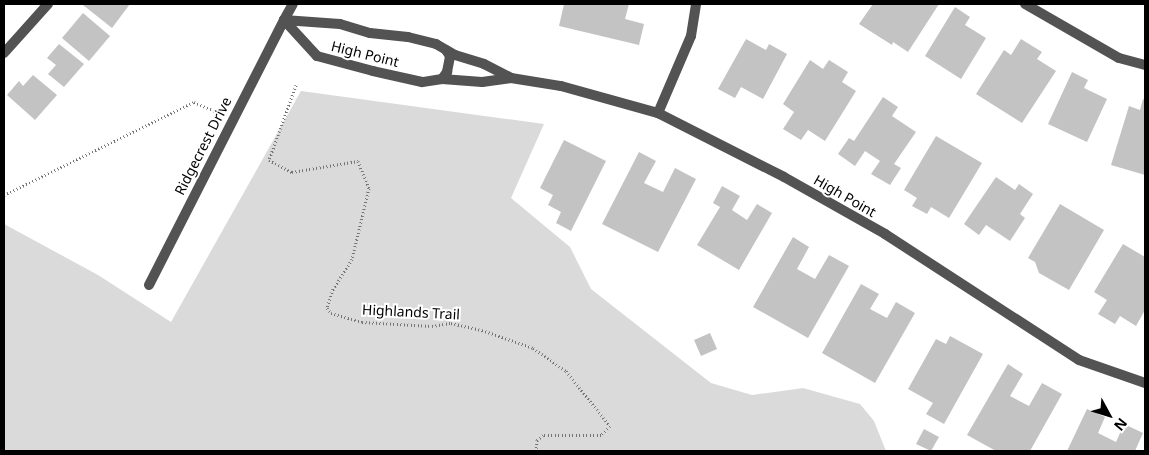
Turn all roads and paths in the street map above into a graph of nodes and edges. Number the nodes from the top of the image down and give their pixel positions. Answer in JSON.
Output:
{"nodes":[{"id":1,"x":48,"y":4,"type":"edge"},
{"id":2,"x":283,"y":4,"type":"edge"},
{"id":3,"x":292,"y":4,"type":"edge"},
{"id":4,"x":696,"y":4,"type":"edge"},
{"id":5,"x":1025,"y":4,"type":"edge"},
{"id":6,"x":284,"y":20,"type":"junction"},
{"id":7,"x":446,"y":50,"type":"junction"},
{"id":8,"x":4,"y":53,"type":"edge"},
{"id":9,"x":1145,"y":65,"type":"edge"},
{"id":10,"x":510,"y":78,"type":"junction"},
{"id":11,"x":442,"y":79,"type":"junction"},
{"id":12,"x":296,"y":85,"type":"dead end"},
{"id":13,"x":658,"y":113,"type":"junction"},
{"id":14,"x":232,"y":119,"type":"junction"},
{"id":15,"x":4,"y":195,"type":"edge"},
{"id":16,"x":149,"y":285,"type":"dead end"},
{"id":17,"x":1145,"y":383,"type":"edge"},
{"id":18,"x":536,"y":451,"type":"edge"}],
"edges":[{"from":1,"to":8,"type":"street"},
{"from":2,"to":6,"type":"street"},
{"from":3,"to":6,"type":"street","name":"Ridgecrest Drive"},
{"from":4,"to":13,"type":"street"},
{"from":5,"to":9,"type":"street"},
{"from":6,"to":7,"type":"street","name":"High Point"},
{"from":6,"to":11,"type":"street","name":"High Point"},
{"from":6,"to":14,"type":"street","name":"Ridgecrest Drive"},
{"from":7,"to":10,"type":"street","name":"High Point"},
{"from":7,"to":11,"type":"street"},
{"from":10,"to":11,"type":"street","name":"High Point"},
{"from":10,"to":13,"type":"street","name":"High Point"},
{"from":12,"to":18,"type":"path","name":"Highlands Trail"},
{"from":13,"to":17,"type":"street","name":"High Point"},
{"from":14,"to":15,"type":"path"},
{"from":14,"to":16,"type":"street","name":"Ridgecrest Drive"}]}
